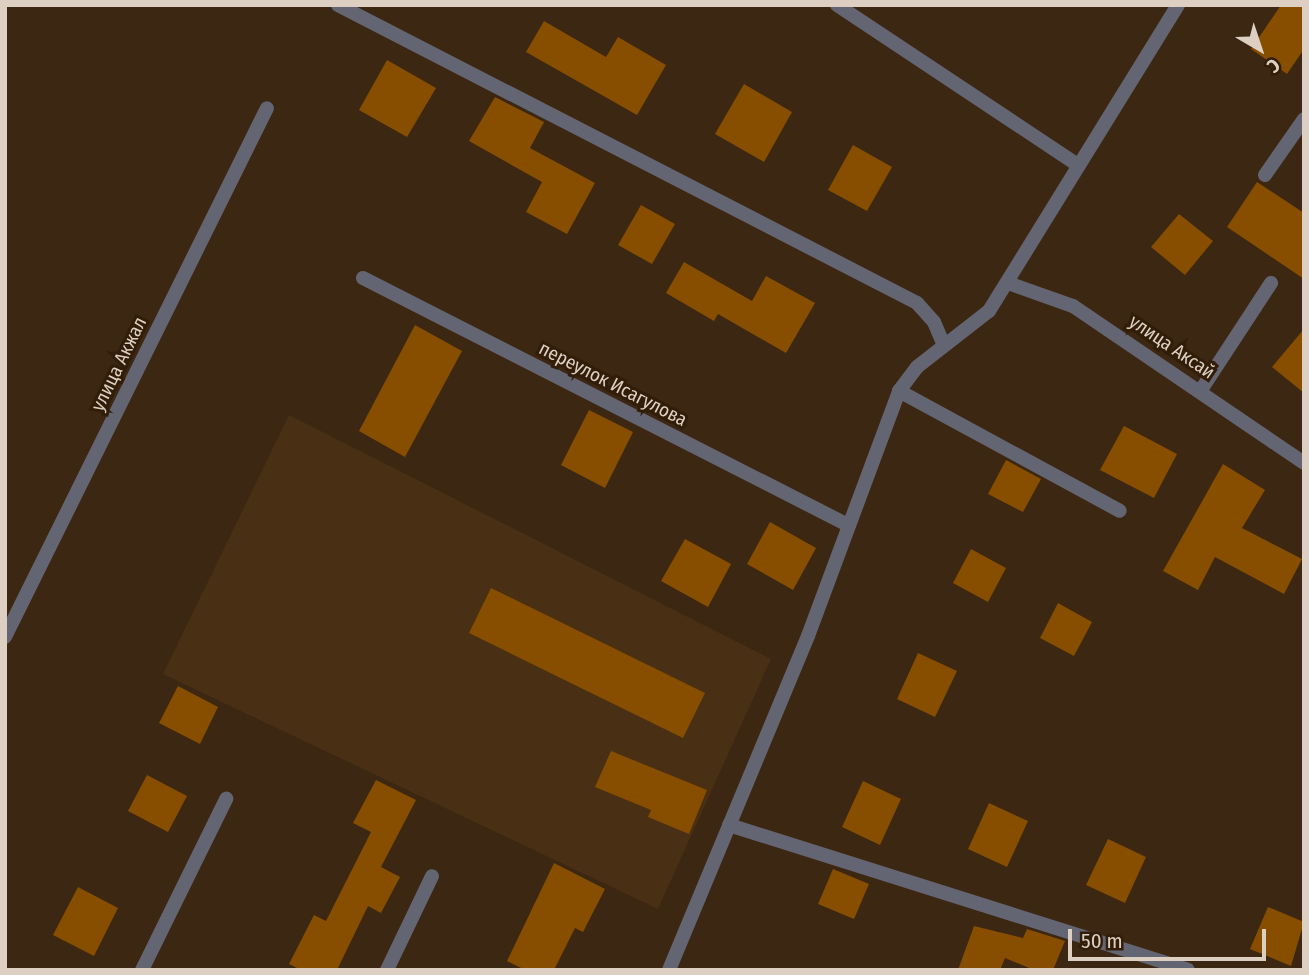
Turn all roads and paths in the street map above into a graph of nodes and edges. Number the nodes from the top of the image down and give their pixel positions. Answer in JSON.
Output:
{"nodes":[{"id":1,"x":338,"y":5,"type":"edge"},
{"id":2,"x":837,"y":5,"type":"edge"},
{"id":3,"x":1178,"y":5,"type":"edge"},
{"id":4,"x":267,"y":108,"type":"dead end"},
{"id":5,"x":1304,"y":119,"type":"edge"},
{"id":6,"x":1076,"y":164,"type":"junction"},
{"id":7,"x":1265,"y":175,"type":"dead end"},
{"id":8,"x":363,"y":278,"type":"dead end"},
{"id":9,"x":1008,"y":283,"type":"junction"},
{"id":10,"x":1271,"y":283,"type":"dead end"},
{"id":11,"x":944,"y":345,"type":"junction"},
{"id":12,"x":1201,"y":390,"type":"junction"},
{"id":13,"x":899,"y":391,"type":"junction"},
{"id":14,"x":1304,"y":463,"type":"edge"},
{"id":15,"x":1120,"y":511,"type":"dead end"},
{"id":16,"x":846,"y":524,"type":"junction"},
{"id":17,"x":5,"y":638,"type":"edge"},
{"id":18,"x":226,"y":799,"type":"dead end"},
{"id":19,"x":729,"y":825,"type":"junction"},
{"id":20,"x":432,"y":876,"type":"dead end"},
{"id":21,"x":142,"y":970,"type":"edge"},
{"id":22,"x":387,"y":970,"type":"edge"},
{"id":23,"x":669,"y":970,"type":"edge"},
{"id":24,"x":1188,"y":970,"type":"edge"}],
"edges":[{"from":1,"to":11,"type":"street"},
{"from":2,"to":6,"type":"street"},
{"from":3,"to":6,"type":"street"},
{"from":4,"to":17,"type":"street","name":"улица Акжал"},
{"from":5,"to":7,"type":"street"},
{"from":6,"to":9,"type":"street"},
{"from":8,"to":16,"type":"street","name":"переулок Исагулова"},
{"from":9,"to":11,"type":"street"},
{"from":9,"to":12,"type":"street","name":"улица Аксай"},
{"from":10,"to":12,"type":"street"},
{"from":11,"to":13,"type":"street"},
{"from":12,"to":14,"type":"street","name":"улица Аксай"},
{"from":13,"to":15,"type":"street"},
{"from":13,"to":16,"type":"street"},
{"from":16,"to":19,"type":"street"},
{"from":18,"to":21,"type":"street"},
{"from":19,"to":23,"type":"street"},
{"from":19,"to":24,"type":"street"},
{"from":20,"to":22,"type":"street"}]}
